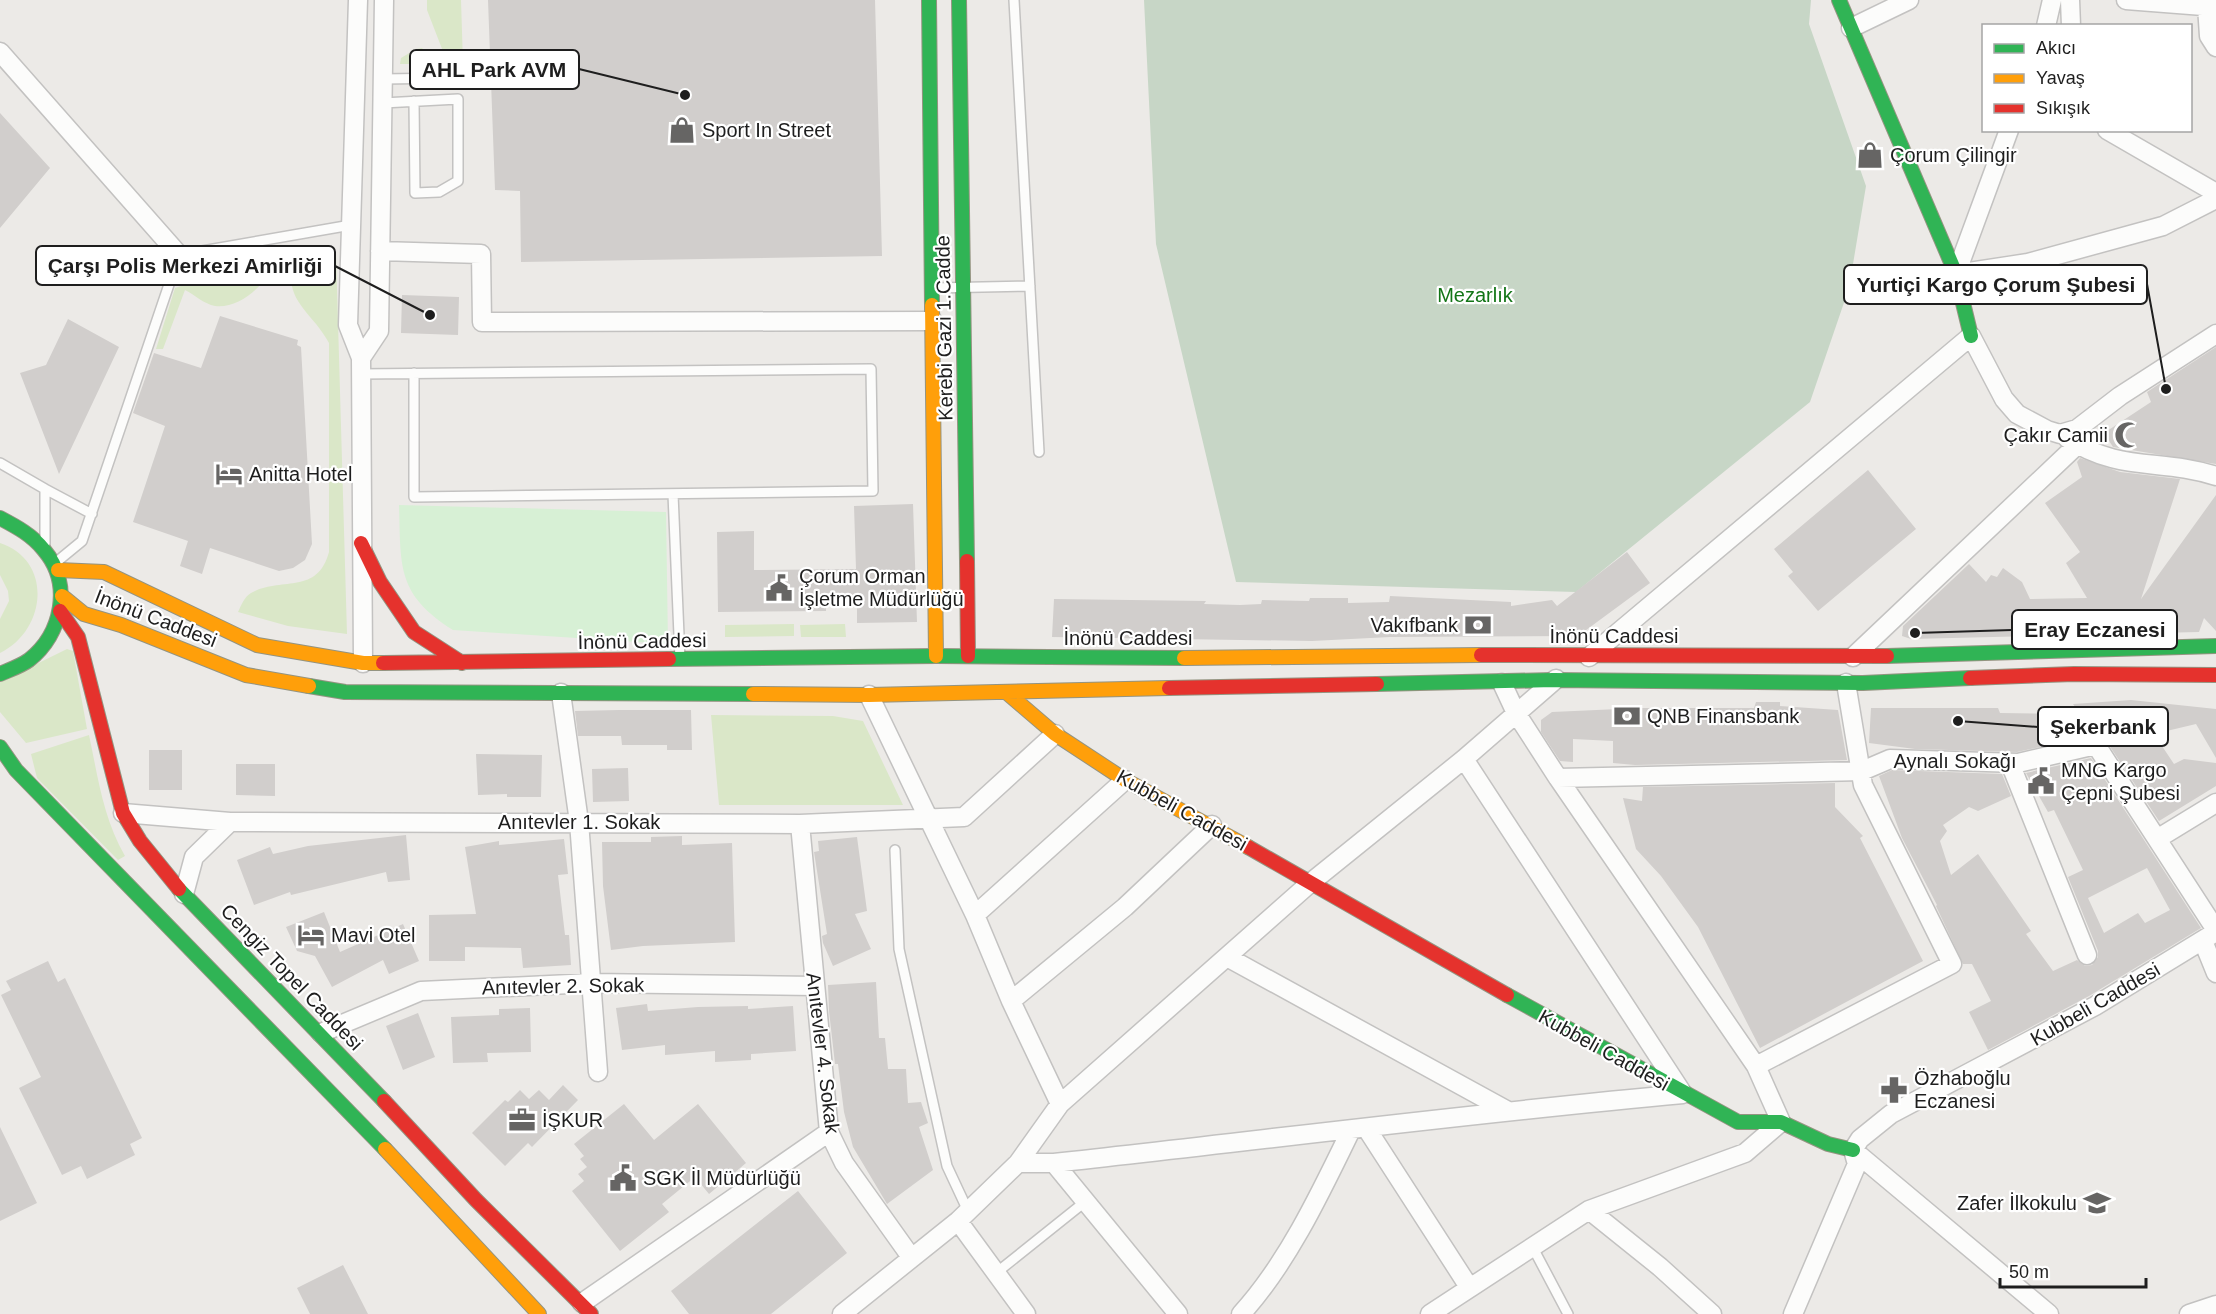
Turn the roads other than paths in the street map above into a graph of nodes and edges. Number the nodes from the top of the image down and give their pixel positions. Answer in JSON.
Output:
{"nodes":[{"id":1,"x":358,"y":0,"type":"edge"},
{"id":2,"x":384,"y":0,"type":"edge"},
{"id":3,"x":929,"y":0,"type":"edge"},
{"id":4,"x":959,"y":0,"type":"edge"},
{"id":5,"x":1014,"y":0,"type":"edge"},
{"id":6,"x":1839,"y":0,"type":"edge"},
{"id":7,"x":1909,"y":0,"type":"edge"},
{"id":8,"x":2052,"y":0,"type":"edge"},
{"id":9,"x":2070,"y":0,"type":"edge"},
{"id":10,"x":2126,"y":0,"type":"edge"},
{"id":11,"x":2211,"y":6,"type":"edge"},
{"id":12,"x":2046,"y":24,"type":"edge"},
{"id":13,"x":2071,"y":24,"type":"edge"},
{"id":14,"x":1851,"y":28,"type":"junction"},
{"id":15,"x":2216,"y":47,"type":"edge"},
{"id":16,"x":0,"y":52,"type":"edge"},
{"id":17,"x":450,"y":78,"type":"dead end"},
{"id":18,"x":383,"y":79,"type":"junction"},
{"id":19,"x":414,"y":101,"type":"junction"},
{"id":20,"x":383,"y":103,"type":"junction"},
{"id":21,"x":2008,"y":132,"type":"edge"},
{"id":22,"x":2110,"y":132,"type":"edge"},
{"id":23,"x":2216,"y":193,"type":"edge"},
{"id":24,"x":2216,"y":199,"type":"edge"},
{"id":25,"x":351,"y":225,"type":"junction"},
{"id":26,"x":380,"y":251,"type":"junction"},
{"id":27,"x":179,"y":255,"type":"junction"},
{"id":28,"x":1956,"y":274,"type":"junction"},
{"id":29,"x":1030,"y":286,"type":"junction"},
{"id":30,"x":963,"y":288,"type":"junction"},
{"id":31,"x":932,"y":289,"type":"junction"},
{"id":32,"x":948,"y":322,"type":"junction"},
{"id":33,"x":2216,"y":334,"type":"edge"},
{"id":34,"x":1971,"y":336,"type":"junction"},
{"id":35,"x":361,"y":366,"type":"junction"},
{"id":36,"x":414,"y":373,"type":"junction"},
{"id":37,"x":2060,"y":434,"type":"junction"},
{"id":38,"x":2077,"y":445,"type":"junction"},
{"id":39,"x":1039,"y":452,"type":"dead end"},
{"id":40,"x":0,"y":463,"type":"edge"},
{"id":41,"x":2216,"y":476,"type":"edge"},
{"id":42,"x":45,"y":489,"type":"junction"},
{"id":43,"x":673,"y":494,"type":"junction"},
{"id":44,"x":92,"y":514,"type":"junction"},
{"id":45,"x":0,"y":517,"type":"edge"},
{"id":46,"x":361,"y":543,"type":"junction"},
{"id":47,"x":45,"y":547,"type":"junction"},
{"id":48,"x":56,"y":567,"type":"junction"},
{"id":49,"x":61,"y":604,"type":"junction"},
{"id":50,"x":2216,"y":646,"type":"edge"},
{"id":51,"x":1593,"y":654,"type":"junction"},
{"id":52,"x":936,"y":656,"type":"junction"},
{"id":53,"x":968,"y":656,"type":"junction"},
{"id":54,"x":1853,"y":657,"type":"junction"},
{"id":55,"x":681,"y":660,"type":"junction"},
{"id":56,"x":363,"y":663,"type":"junction"},
{"id":57,"x":462,"y":663,"type":"junction"},
{"id":58,"x":0,"y":674,"type":"edge"},
{"id":59,"x":2216,"y":675,"type":"edge"},
{"id":60,"x":1553,"y":680,"type":"junction"},
{"id":61,"x":1502,"y":683,"type":"junction"},
{"id":62,"x":1846,"y":683,"type":"junction"},
{"id":63,"x":1006,"y":692,"type":"junction"},
{"id":64,"x":561,"y":693,"type":"junction"},
{"id":65,"x":869,"y":695,"type":"junction"},
{"id":66,"x":1516,"y":713,"type":"junction"},
{"id":67,"x":1055,"y":734,"type":"junction"},
{"id":68,"x":0,"y":747,"type":"edge"},
{"id":69,"x":1464,"y":759,"type":"junction"},
{"id":70,"x":2010,"y":763,"type":"junction"},
{"id":71,"x":1862,"y":771,"type":"junction"},
{"id":72,"x":1558,"y":778,"type":"junction"},
{"id":73,"x":1125,"y":780,"type":"junction"},
{"id":74,"x":2216,"y":803,"type":"edge"},
{"id":75,"x":123,"y":813,"type":"junction"},
{"id":76,"x":928,"y":820,"type":"junction"},
{"id":77,"x":230,"y":822,"type":"junction"},
{"id":78,"x":579,"y":822,"type":"junction"},
{"id":79,"x":800,"y":824,"type":"junction"},
{"id":80,"x":1212,"y":825,"type":"junction"},
{"id":81,"x":2157,"y":839,"type":"junction"},
{"id":82,"x":895,"y":850,"type":"dead end"},
{"id":83,"x":1309,"y":884,"type":"junction"},
{"id":84,"x":184,"y":894,"type":"junction"},
{"id":85,"x":975,"y":915,"type":"junction"},
{"id":86,"x":2212,"y":934,"type":"edge"},
{"id":87,"x":2087,"y":955,"type":"dead end"},
{"id":88,"x":1227,"y":957,"type":"junction"},
{"id":89,"x":2216,"y":972,"type":"edge"},
{"id":90,"x":591,"y":983,"type":"junction"},
{"id":91,"x":814,"y":986,"type":"junction"},
{"id":92,"x":1011,"y":1001,"type":"junction"},
{"id":93,"x":321,"y":1033,"type":"junction"},
{"id":94,"x":1756,"y":1066,"type":"junction"},
{"id":95,"x":598,"y":1072,"type":"dead end"},
{"id":96,"x":1683,"y":1094,"type":"junction"},
{"id":97,"x":1060,"y":1104,"type":"junction"},
{"id":98,"x":1506,"y":1110,"type":"junction"},
{"id":99,"x":1781,"y":1122,"type":"junction"},
{"id":100,"x":1359,"y":1130,"type":"junction"},
{"id":101,"x":830,"y":1132,"type":"junction"},
{"id":102,"x":1854,"y":1150,"type":"junction"},
{"id":103,"x":1018,"y":1163,"type":"junction"},
{"id":104,"x":1054,"y":1163,"type":"junction"},
{"id":105,"x":1086,"y":1201,"type":"junction"},
{"id":106,"x":444,"y":1210,"type":"junction"},
{"id":107,"x":1589,"y":1210,"type":"junction"},
{"id":108,"x":963,"y":1216,"type":"junction"},
{"id":109,"x":1532,"y":1246,"type":"junction"},
{"id":110,"x":911,"y":1257,"type":"junction"},
{"id":111,"x":996,"y":1273,"type":"junction"},
{"id":112,"x":1469,"y":1287,"type":"junction"},
{"id":113,"x":510,"y":1305,"type":"dead end"},
{"id":114,"x":2216,"y":1305,"type":"edge"},
{"id":115,"x":586,"y":1308,"type":"edge"},
{"id":116,"x":539,"y":1314,"type":"edge"},
{"id":117,"x":842,"y":1314,"type":"edge"},
{"id":118,"x":1026,"y":1314,"type":"edge"},
{"id":119,"x":1178,"y":1314,"type":"edge"},
{"id":120,"x":1241,"y":1314,"type":"edge"},
{"id":121,"x":1430,"y":1314,"type":"edge"},
{"id":122,"x":1568,"y":1314,"type":"edge"},
{"id":123,"x":1712,"y":1314,"type":"edge"},
{"id":124,"x":1793,"y":1314,"type":"edge"},
{"id":125,"x":2049,"y":1314,"type":"edge"},
{"id":126,"x":2189,"y":1314,"type":"edge"}],
"edges":[{"from":1,"to":25,"type":"street"},
{"from":2,"to":18,"type":"street"},
{"from":3,"to":31,"type":"street","name":"Kerebi Gazi 1.Cadde"},
{"from":4,"to":30,"type":"street","name":"Kerebi Gazi 1.Cadde"},
{"from":5,"to":29,"type":"lane"},
{"from":6,"to":14,"type":"street"},
{"from":7,"to":14,"type":"street"},
{"from":8,"to":12,"type":"street"},
{"from":9,"to":13,"type":"street"},
{"from":10,"to":11,"type":"street"},
{"from":11,"to":15,"type":"street"},
{"from":14,"to":28,"type":"street"},
{"from":16,"to":27,"type":"street"},
{"from":17,"to":18,"type":"lane"},
{"from":18,"to":20,"type":"street"},
{"from":19,"to":19,"type":"lane"},
{"from":19,"to":20,"type":"lane"},
{"from":20,"to":26,"type":"street"},
{"from":21,"to":28,"type":"street"},
{"from":22,"to":23,"type":"street"},
{"from":24,"to":28,"type":"street"},
{"from":25,"to":27,"type":"lane"},
{"from":25,"to":35,"type":"street"},
{"from":26,"to":32,"type":"street"},
{"from":26,"to":35,"type":"street"},
{"from":27,"to":44,"type":"lane"},
{"from":28,"to":34,"type":"street"},
{"from":29,"to":30,"type":"lane"},
{"from":29,"to":39,"type":"lane"},
{"from":30,"to":31,"type":"lane"},
{"from":30,"to":32,"type":"street","name":"Kerebi Gazi 1.Cadde"},
{"from":31,"to":32,"type":"street","name":"Kerebi Gazi 1.Cadde"},
{"from":32,"to":52,"type":"street","name":"Kerebi Gazi 1.Cadde"},
{"from":32,"to":53,"type":"street","name":"Kerebi Gazi 1.Cadde"},
{"from":33,"to":37,"type":"street"},
{"from":34,"to":37,"type":"street"},
{"from":34,"to":51,"type":"street"},
{"from":35,"to":36,"type":"lane"},
{"from":35,"to":46,"type":"street"},
{"from":36,"to":43,"type":"lane"},
{"from":36,"to":43,"type":"lane"},
{"from":37,"to":38,"type":"street"},
{"from":38,"to":41,"type":"street"},
{"from":38,"to":54,"type":"street"},
{"from":40,"to":42,"type":"lane"},
{"from":42,"to":44,"type":"lane"},
{"from":42,"to":47,"type":"lane"},
{"from":43,"to":55,"type":"lane"},
{"from":44,"to":48,"type":"lane"},
{"from":45,"to":47,"type":"street"},
{"from":46,"to":56,"type":"street"},
{"from":46,"to":57,"type":"street"},
{"from":47,"to":48,"type":"street"},
{"from":48,"to":49,"type":"street"},
{"from":48,"to":56,"type":"street","name":"İnönü Caddesi"},
{"from":49,"to":58,"type":"street"},
{"from":49,"to":64,"type":"street","name":"İnönü Caddesi"},
{"from":49,"to":75,"type":"street","name":"Cengiz Topel Caddesi"},
{"from":50,"to":54,"type":"street","name":"İnönü Caddesi"},
{"from":51,"to":53,"type":"street","name":"İnönü Caddesi"},
{"from":51,"to":54,"type":"street","name":"İnönü Caddesi"},
{"from":51,"to":60,"type":"street"},
{"from":52,"to":53,"type":"street","name":"İnönü Caddesi"},
{"from":52,"to":55,"type":"street","name":"İnönü Caddesi"},
{"from":55,"to":57,"type":"street","name":"İnönü Caddesi"},
{"from":56,"to":57,"type":"street","name":"İnönü Caddesi"},
{"from":59,"to":62,"type":"street","name":"İnönü Caddesi"},
{"from":60,"to":61,"type":"street","name":"İnönü Caddesi"},
{"from":60,"to":62,"type":"street","name":"İnönü Caddesi"},
{"from":60,"to":66,"type":"street"},
{"from":61,"to":63,"type":"street","name":"İnönü Caddesi"},
{"from":61,"to":66,"type":"street"},
{"from":62,"to":71,"type":"street"},
{"from":63,"to":65,"type":"street","name":"İnönü Caddesi"},
{"from":63,"to":67,"type":"street","name":"Kubbeli Caddesi"},
{"from":64,"to":65,"type":"street","name":"İnönü Caddesi"},
{"from":64,"to":78,"type":"street"},
{"from":65,"to":76,"type":"street"},
{"from":66,"to":69,"type":"street"},
{"from":66,"to":72,"type":"street"},
{"from":67,"to":73,"type":"street","name":"Kubbeli Caddesi"},
{"from":67,"to":76,"type":"street","name":"Anıtevler 1. Sokak"},
{"from":68,"to":106,"type":"street"},
{"from":69,"to":83,"type":"street"},
{"from":69,"to":96,"type":"street"},
{"from":70,"to":71,"type":"street","name":"Aynalı Sokağı"},
{"from":70,"to":81,"type":"street","name":"Aynalı Sokağı"},
{"from":70,"to":87,"type":"street"},
{"from":71,"to":72,"type":"street","name":"Aynalı Sokağı"},
{"from":71,"to":94,"type":"street"},
{"from":72,"to":94,"type":"street"},
{"from":73,"to":80,"type":"street","name":"Kubbeli Caddesi"},
{"from":73,"to":85,"type":"street"},
{"from":74,"to":81,"type":"street"},
{"from":75,"to":77,"type":"street","name":"Anıtevler 1. Sokak"},
{"from":75,"to":84,"type":"street","name":"Cengiz Topel Caddesi"},
{"from":76,"to":79,"type":"street","name":"Anıtevler 1. Sokak"},
{"from":76,"to":85,"type":"street"},
{"from":77,"to":78,"type":"street","name":"Anıtevler 1. Sokak"},
{"from":77,"to":84,"type":"street"},
{"from":78,"to":79,"type":"street","name":"Anıtevler 1. Sokak"},
{"from":78,"to":90,"type":"street"},
{"from":79,"to":91,"type":"street","name":"Anıtevler 4. Sokak"},
{"from":80,"to":83,"type":"street","name":"Kubbeli Caddesi"},
{"from":80,"to":92,"type":"street"},
{"from":81,"to":86,"type":"street","name":"Aynalı Sokağı"},
{"from":82,"to":108,"type":"lane"},
{"from":83,"to":88,"type":"street"},
{"from":83,"to":96,"type":"street","name":"Kubbeli Caddesi"},
{"from":84,"to":93,"type":"street","name":"Cengiz Topel Caddesi"},
{"from":85,"to":92,"type":"street"},
{"from":86,"to":89,"type":"street","name":"Aynalı Sokağı"},
{"from":86,"to":102,"type":"street","name":"Kubbeli Caddesi"},
{"from":88,"to":97,"type":"street"},
{"from":88,"to":98,"type":"street"},
{"from":90,"to":91,"type":"street","name":"Anıtevler 2. Sokak"},
{"from":90,"to":93,"type":"street","name":"Anıtevler 2. Sokak"},
{"from":90,"to":95,"type":"street"},
{"from":91,"to":101,"type":"street","name":"Anıtevler 4. Sokak"},
{"from":92,"to":97,"type":"street"},
{"from":93,"to":115,"type":"street","name":"Cengiz Topel Caddesi"},
{"from":94,"to":99,"type":"street"},
{"from":96,"to":98,"type":"street"},
{"from":96,"to":99,"type":"street","name":"Kubbeli Caddesi"},
{"from":97,"to":103,"type":"street"},
{"from":98,"to":100,"type":"street"},
{"from":99,"to":102,"type":"street","name":"Kubbeli Caddesi"},
{"from":99,"to":107,"type":"street"},
{"from":100,"to":104,"type":"street"},
{"from":100,"to":112,"type":"street"},
{"from":100,"to":120,"type":"street"},
{"from":101,"to":110,"type":"street","name":"Anıtevler 4. Sokak"},
{"from":101,"to":115,"type":"street"},
{"from":102,"to":124,"type":"street"},
{"from":102,"to":125,"type":"street"},
{"from":103,"to":104,"type":"street"},
{"from":103,"to":108,"type":"street"},
{"from":104,"to":105,"type":"street"},
{"from":105,"to":111,"type":"lane"},
{"from":105,"to":119,"type":"street"},
{"from":106,"to":113,"type":"street"},
{"from":106,"to":116,"type":"street"},
{"from":107,"to":109,"type":"street"},
{"from":107,"to":123,"type":"street"},
{"from":108,"to":110,"type":"street"},
{"from":108,"to":111,"type":"street"},
{"from":109,"to":112,"type":"street"},
{"from":109,"to":122,"type":"lane"},
{"from":110,"to":117,"type":"street"},
{"from":111,"to":118,"type":"street"},
{"from":112,"to":121,"type":"street"},
{"from":114,"to":126,"type":"street"}]}
